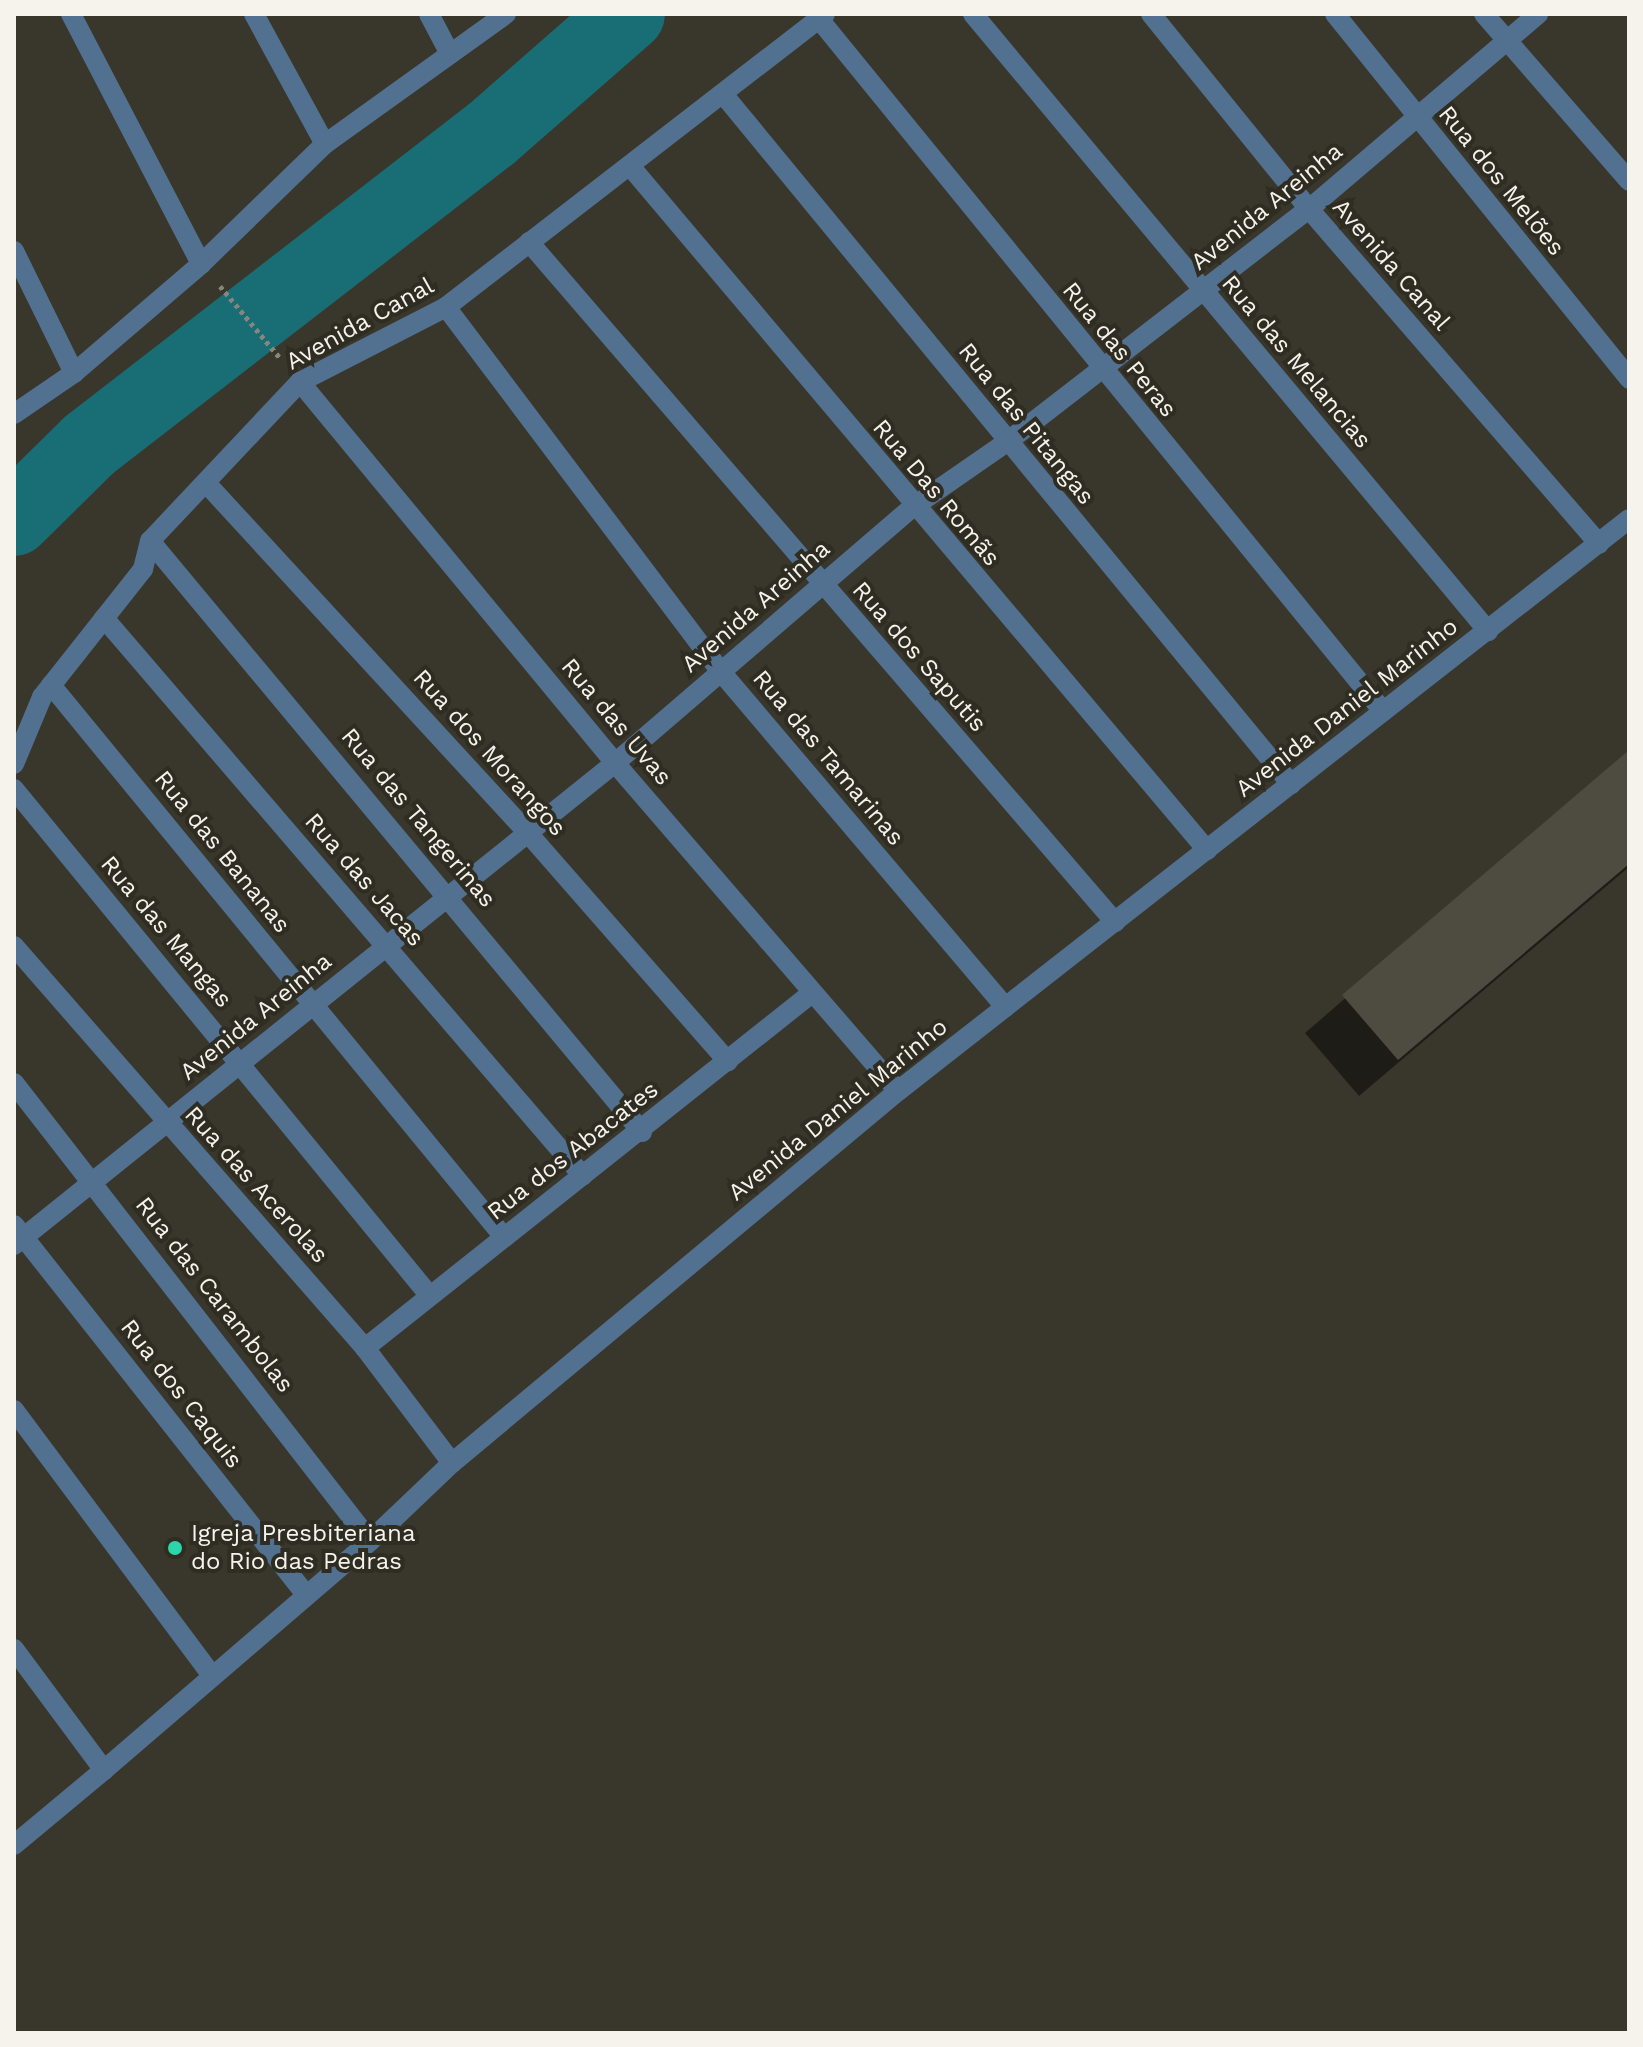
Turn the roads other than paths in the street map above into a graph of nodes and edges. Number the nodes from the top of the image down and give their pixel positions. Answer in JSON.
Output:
{"nodes":[{"id":1,"x":71,"y":14,"type":"edge"},
{"id":2,"x":254,"y":14,"type":"edge"},
{"id":3,"x":429,"y":14,"type":"edge"},
{"id":4,"x":506,"y":14,"type":"edge"},
{"id":5,"x":973,"y":14,"type":"edge"},
{"id":6,"x":1151,"y":14,"type":"edge"},
{"id":7,"x":1335,"y":14,"type":"edge"},
{"id":8,"x":1484,"y":14,"type":"edge"},
{"id":9,"x":1538,"y":14,"type":"edge"},
{"id":10,"x":822,"y":16,"type":"edge"},
{"id":11,"x":1505,"y":40,"type":"junction"},
{"id":12,"x":450,"y":54,"type":"junction"},
{"id":13,"x":723,"y":94,"type":"junction"},
{"id":14,"x":1415,"y":116,"type":"junction"},
{"id":15,"x":325,"y":144,"type":"junction"},
{"id":16,"x":630,"y":166,"type":"junction"},
{"id":17,"x":1629,"y":181,"type":"edge"},
{"id":18,"x":1309,"y":209,"type":"junction"},
{"id":19,"x":529,"y":242,"type":"junction"},
{"id":20,"x":14,"y":251,"type":"edge"},
{"id":21,"x":201,"y":264,"type":"junction"},
{"id":22,"x":1204,"y":292,"type":"junction"},
{"id":23,"x":446,"y":307,"type":"junction"},
{"id":24,"x":1101,"y":370,"type":"junction"},
{"id":25,"x":74,"y":373,"type":"junction"},
{"id":26,"x":1629,"y":379,"type":"edge"},
{"id":27,"x":300,"y":382,"type":"junction"},
{"id":28,"x":14,"y":414,"type":"edge"},
{"id":29,"x":1007,"y":442,"type":"junction"},
{"id":30,"x":207,"y":484,"type":"junction"},
{"id":31,"x":913,"y":507,"type":"junction"},
{"id":32,"x":1629,"y":519,"type":"edge"},
{"id":33,"x":150,"y":541,"type":"junction"},
{"id":34,"x":1599,"y":544,"type":"junction"},
{"id":35,"x":821,"y":583,"type":"junction"},
{"id":36,"x":104,"y":618,"type":"junction"},
{"id":37,"x":1488,"y":631,"type":"junction"},
{"id":38,"x":722,"y":673,"type":"junction"},
{"id":39,"x":51,"y":685,"type":"junction"},
{"id":40,"x":1383,"y":711,"type":"junction"},
{"id":41,"x":615,"y":763,"type":"junction"},
{"id":42,"x":14,"y":764,"type":"edge"},
{"id":43,"x":1291,"y":784,"type":"junction"},
{"id":44,"x":14,"y":789,"type":"edge"},
{"id":45,"x":527,"y":832,"type":"junction"},
{"id":46,"x":1207,"y":850,"type":"junction"},
{"id":47,"x":449,"y":894,"type":"junction"},
{"id":48,"x":1115,"y":922,"type":"junction"},
{"id":49,"x":385,"y":943,"type":"junction"},
{"id":50,"x":14,"y":946,"type":"edge"},
{"id":51,"x":812,"y":993,"type":"junction"},
{"id":52,"x":315,"y":1006,"type":"junction"},
{"id":53,"x":1005,"y":1007,"type":"junction"},
{"id":54,"x":728,"y":1062,"type":"junction"},
{"id":55,"x":242,"y":1064,"type":"junction"},
{"id":56,"x":14,"y":1083,"type":"edge"},
{"id":57,"x":898,"y":1091,"type":"junction"},
{"id":58,"x":167,"y":1124,"type":"junction"},
{"id":59,"x":642,"y":1132,"type":"junction"},
{"id":60,"x":583,"y":1176,"type":"junction"},
{"id":61,"x":93,"y":1182,"type":"junction"},
{"id":62,"x":18,"y":1236,"type":"edge"},
{"id":63,"x":504,"y":1237,"type":"junction"},
{"id":64,"x":429,"y":1295,"type":"junction"},
{"id":65,"x":365,"y":1348,"type":"junction"},
{"id":66,"x":14,"y":1410,"type":"edge"},
{"id":67,"x":452,"y":1463,"type":"junction"},
{"id":68,"x":370,"y":1541,"type":"junction"},
{"id":69,"x":306,"y":1595,"type":"junction"},
{"id":70,"x":14,"y":1649,"type":"edge"},
{"id":71,"x":211,"y":1674,"type":"junction"},
{"id":72,"x":104,"y":1770,"type":"junction"},
{"id":73,"x":14,"y":1845,"type":"edge"}],
"edges":[{"from":1,"to":21,"type":"street"},
{"from":2,"to":15,"type":"street"},
{"from":3,"to":12,"type":"street"},
{"from":4,"to":12,"type":"street"},
{"from":5,"to":22,"type":"street","name":"Rua das Melancias"},
{"from":6,"to":18,"type":"street","name":"Avenida Canal"},
{"from":7,"to":14,"type":"street","name":"Rua dos Melões"},
{"from":8,"to":11,"type":"street"},
{"from":9,"to":11,"type":"street","name":"Avenida Areinha"},
{"from":10,"to":13,"type":"street","name":"Avenida Canal"},
{"from":10,"to":24,"type":"street","name":"Rua das Peras"},
{"from":11,"to":14,"type":"street","name":"Avenida Areinha"},
{"from":11,"to":17,"type":"street"},
{"from":12,"to":15,"type":"street"},
{"from":13,"to":16,"type":"street","name":"Avenida Canal"},
{"from":13,"to":29,"type":"street","name":"Rua das Pitangas"},
{"from":14,"to":18,"type":"street","name":"Avenida Areinha"},
{"from":14,"to":26,"type":"street","name":"Rua dos Melões"},
{"from":15,"to":21,"type":"street"},
{"from":16,"to":19,"type":"street","name":"Avenida Canal"},
{"from":16,"to":31,"type":"street","name":"Rua Das Romãs"},
{"from":18,"to":22,"type":"street","name":"Avenida Areinha"},
{"from":18,"to":34,"type":"street","name":"Avenida Canal"},
{"from":19,"to":23,"type":"street","name":"Avenida Canal"},
{"from":19,"to":35,"type":"street","name":"Rua dos Saputis"},
{"from":20,"to":25,"type":"street"},
{"from":21,"to":25,"type":"street"},
{"from":22,"to":24,"type":"street","name":"Avenida Areinha"},
{"from":22,"to":37,"type":"street","name":"Rua das Melancias"},
{"from":23,"to":27,"type":"street","name":"Avenida Canal"},
{"from":23,"to":38,"type":"street","name":"Rua das Tamarinas"},
{"from":24,"to":29,"type":"street","name":"Avenida Areinha"},
{"from":24,"to":40,"type":"street","name":"Rua das Peras"},
{"from":25,"to":28,"type":"street"},
{"from":27,"to":30,"type":"street","name":"Avenida Canal"},
{"from":27,"to":41,"type":"street","name":"Rua das Uvas"},
{"from":29,"to":31,"type":"street","name":"Avenida Areinha"},
{"from":29,"to":43,"type":"street","name":"Rua das Pitangas"},
{"from":30,"to":33,"type":"street","name":"Avenida Canal"},
{"from":30,"to":45,"type":"street","name":"Rua dos Morangos"},
{"from":31,"to":35,"type":"street","name":"Avenida Areinha"},
{"from":31,"to":46,"type":"street","name":"Rua Das Romãs"},
{"from":32,"to":34,"type":"street","name":"Avenida Daniel Marinho"},
{"from":33,"to":36,"type":"street","name":"Avenida Canal"},
{"from":33,"to":47,"type":"street","name":"Rua das Tangerinas"},
{"from":34,"to":37,"type":"street","name":"Avenida Daniel Marinho"},
{"from":35,"to":38,"type":"street","name":"Avenida Areinha"},
{"from":35,"to":48,"type":"street","name":"Rua dos Saputis"},
{"from":36,"to":39,"type":"street","name":"Avenida Canal"},
{"from":36,"to":49,"type":"street","name":"Rua das Jacas"},
{"from":37,"to":40,"type":"street","name":"Avenida Daniel Marinho"},
{"from":38,"to":41,"type":"street","name":"Avenida Areinha"},
{"from":38,"to":53,"type":"street","name":"Rua das Tamarinas"},
{"from":39,"to":42,"type":"street","name":"Avenida Canal"},
{"from":39,"to":52,"type":"street","name":"Rua das Bananas"},
{"from":40,"to":43,"type":"street","name":"Avenida Daniel Marinho"},
{"from":41,"to":45,"type":"street","name":"Avenida Areinha"},
{"from":41,"to":51,"type":"street","name":"Rua das Uvas"},
{"from":43,"to":46,"type":"street","name":"Avenida Daniel Marinho"},
{"from":44,"to":55,"type":"street","name":"Rua das Mangas"},
{"from":45,"to":47,"type":"street","name":"Avenida Areinha"},
{"from":45,"to":54,"type":"street","name":"Rua dos Morangos"},
{"from":46,"to":48,"type":"street","name":"Avenida Daniel Marinho"},
{"from":47,"to":49,"type":"street","name":"Avenida Areinha"},
{"from":47,"to":59,"type":"street","name":"Rua das Tangerinas"},
{"from":48,"to":53,"type":"street","name":"Avenida Daniel Marinho"},
{"from":49,"to":52,"type":"street","name":"Avenida Areinha"},
{"from":49,"to":60,"type":"street","name":"Rua das Jacas"},
{"from":50,"to":58,"type":"street","name":"Rua das Acerolas"},
{"from":51,"to":54,"type":"street","name":"Rua dos Abacates"},
{"from":51,"to":57,"type":"street","name":"Rua das Uvas"},
{"from":52,"to":55,"type":"street","name":"Avenida Areinha"},
{"from":52,"to":63,"type":"street","name":"Rua das Bananas"},
{"from":53,"to":57,"type":"street","name":"Avenida Daniel Marinho"},
{"from":54,"to":59,"type":"street","name":"Rua dos Abacates"},
{"from":55,"to":58,"type":"street","name":"Avenida Areinha"},
{"from":55,"to":64,"type":"street","name":"Rua das Mangas"},
{"from":56,"to":61,"type":"street","name":"Rua das Carambolas"},
{"from":57,"to":67,"type":"street","name":"Avenida Daniel Marinho"},
{"from":58,"to":61,"type":"street","name":"Avenida Areinha"},
{"from":58,"to":65,"type":"street","name":"Rua das Acerolas"},
{"from":59,"to":60,"type":"street","name":"Rua dos Abacates"},
{"from":60,"to":63,"type":"street","name":"Rua dos Abacates"},
{"from":61,"to":62,"type":"street","name":"Avenida Areinha"},
{"from":61,"to":68,"type":"street","name":"Rua das Carambolas"},
{"from":62,"to":69,"type":"street","name":"Rua dos Caquis"},
{"from":63,"to":64,"type":"street","name":"Rua dos Abacates"},
{"from":64,"to":65,"type":"street","name":"Rua dos Abacates"},
{"from":65,"to":67,"type":"street","name":"Rua das Acerolas"},
{"from":66,"to":71,"type":"street"},
{"from":67,"to":68,"type":"street","name":"Avenida Daniel Marinho"},
{"from":68,"to":69,"type":"street","name":"Avenida Daniel Marinho"},
{"from":69,"to":71,"type":"street","name":"Avenida Daniel Marinho"},
{"from":70,"to":72,"type":"street"},
{"from":71,"to":72,"type":"street","name":"Avenida Daniel Marinho"},
{"from":72,"to":73,"type":"street","name":"Avenida Daniel Marinho"}]}
